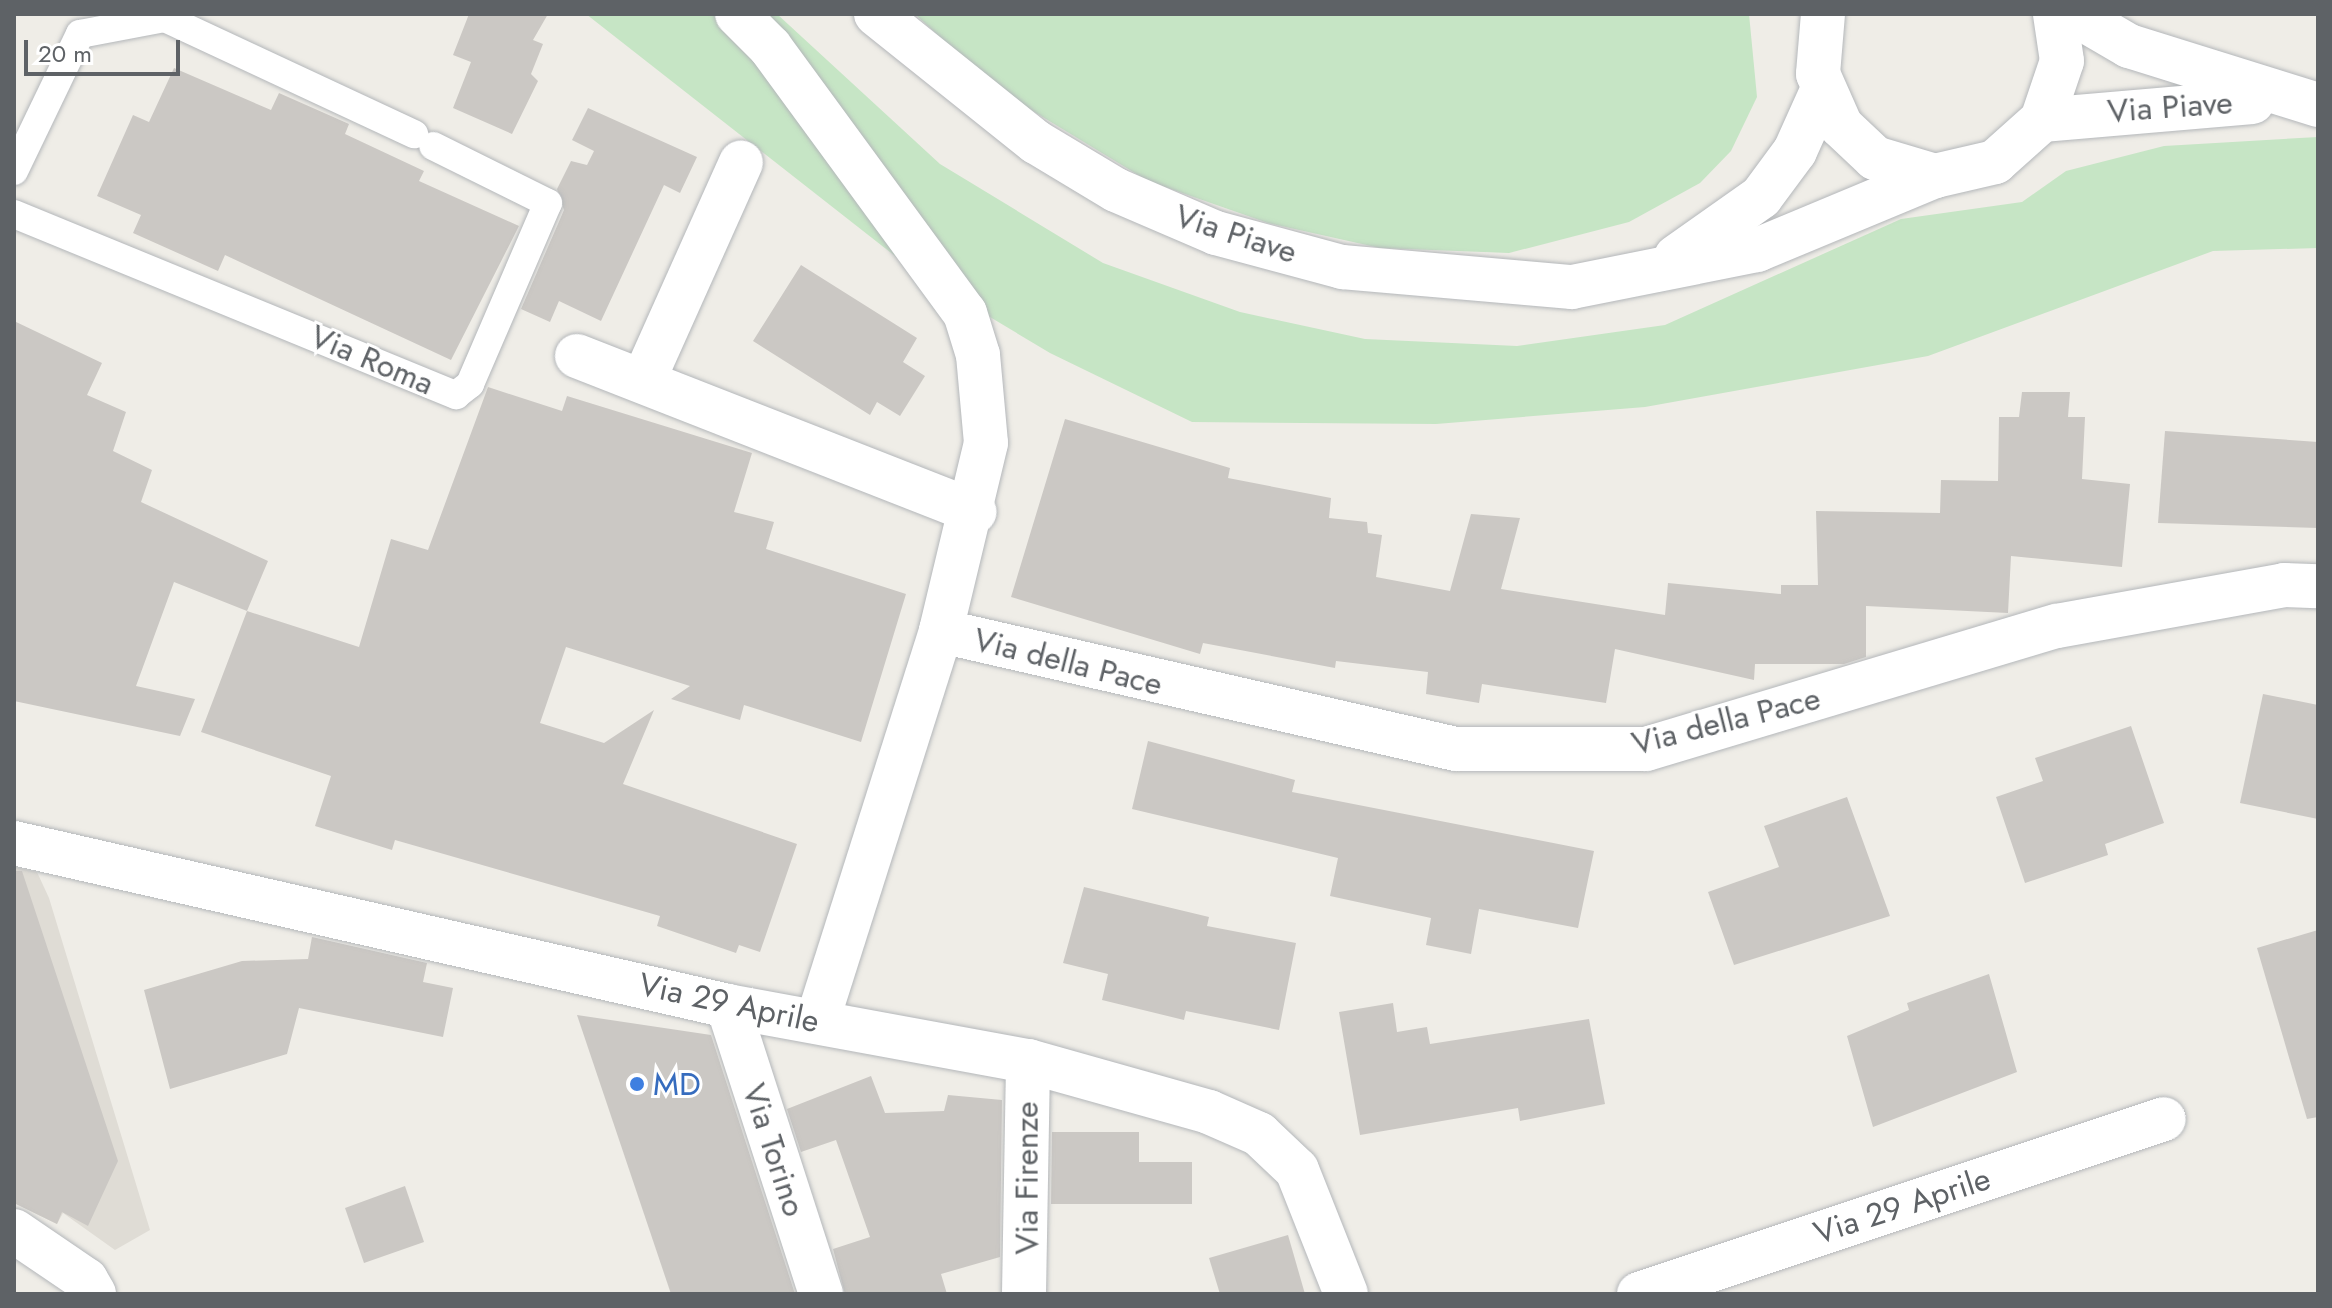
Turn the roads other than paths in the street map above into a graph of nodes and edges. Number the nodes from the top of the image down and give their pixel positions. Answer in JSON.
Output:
{"nodes":[{"id":1,"x":737,"y":14,"type":"edge"},
{"id":2,"x":876,"y":14,"type":"edge"},
{"id":3,"x":2055,"y":14,"type":"edge"},
{"id":4,"x":2074,"y":14,"type":"edge"},
{"id":5,"x":1822,"y":15,"type":"edge"},
{"id":6,"x":1822,"y":91,"type":"junction"},
{"id":7,"x":2308,"y":103,"type":"edge"},
{"id":8,"x":2042,"y":120,"type":"junction"},
{"id":9,"x":741,"y":162,"type":"dead end"},
{"id":10,"x":14,"y":171,"type":"edge"},
{"id":11,"x":1935,"y":176,"type":"junction"},
{"id":12,"x":14,"y":214,"type":"edge"},
{"id":13,"x":1654,"y":271,"type":"junction"},
{"id":14,"x":577,"y":356,"type":"dead end"},
{"id":15,"x":645,"y":377,"type":"junction"},
{"id":16,"x":975,"y":512,"type":"junction"},
{"id":17,"x":2318,"y":586,"type":"edge"},
{"id":18,"x":941,"y":631,"type":"junction"},
{"id":19,"x":14,"y":843,"type":"edge"},
{"id":20,"x":728,"y":1006,"type":"junction"},
{"id":21,"x":817,"y":1021,"type":"junction"},
{"id":22,"x":1028,"y":1061,"type":"junction"},
{"id":23,"x":2164,"y":1119,"type":"dead end"},
{"id":24,"x":14,"y":1231,"type":"edge"},
{"id":25,"x":94,"y":1294,"type":"edge"},
{"id":26,"x":821,"y":1294,"type":"edge"},
{"id":27,"x":1024,"y":1294,"type":"edge"},
{"id":28,"x":1346,"y":1294,"type":"edge"},
{"id":29,"x":1639,"y":1294,"type":"edge"}],
"edges":[{"from":1,"to":16,"type":"street","name":"Via della Pace"},
{"from":2,"to":13,"type":"street","name":"Via Piave"},
{"from":3,"to":8,"type":"street"},
{"from":4,"to":7,"type":"street","name":"Via Piave"},
{"from":5,"to":6,"type":"street"},
{"from":6,"to":11,"type":"street"},
{"from":6,"to":13,"type":"street","name":"Via Piave"},
{"from":7,"to":8,"type":"street","name":"Via Piave"},
{"from":8,"to":11,"type":"street","name":"Via Piave"},
{"from":9,"to":15,"type":"street"},
{"from":10,"to":12,"type":"lane","name":"Via Roma"},
{"from":11,"to":13,"type":"street","name":"Via Piave"},
{"from":14,"to":15,"type":"street"},
{"from":15,"to":16,"type":"street"},
{"from":16,"to":18,"type":"street","name":"Via della Pace"},
{"from":17,"to":18,"type":"street","name":"Via della Pace"},
{"from":18,"to":21,"type":"street","name":"Via della Pace"},
{"from":19,"to":20,"type":"street","name":"Via 29 Aprile"},
{"from":20,"to":21,"type":"street","name":"Via 29 Aprile"},
{"from":20,"to":26,"type":"street","name":"Via Torino"},
{"from":21,"to":22,"type":"street","name":"Via 29 Aprile"},
{"from":22,"to":27,"type":"street","name":"Via Firenze"},
{"from":22,"to":28,"type":"street","name":"Via 29 Aprile"},
{"from":23,"to":29,"type":"street","name":"Via 29 Aprile"},
{"from":24,"to":25,"type":"street"}]}
